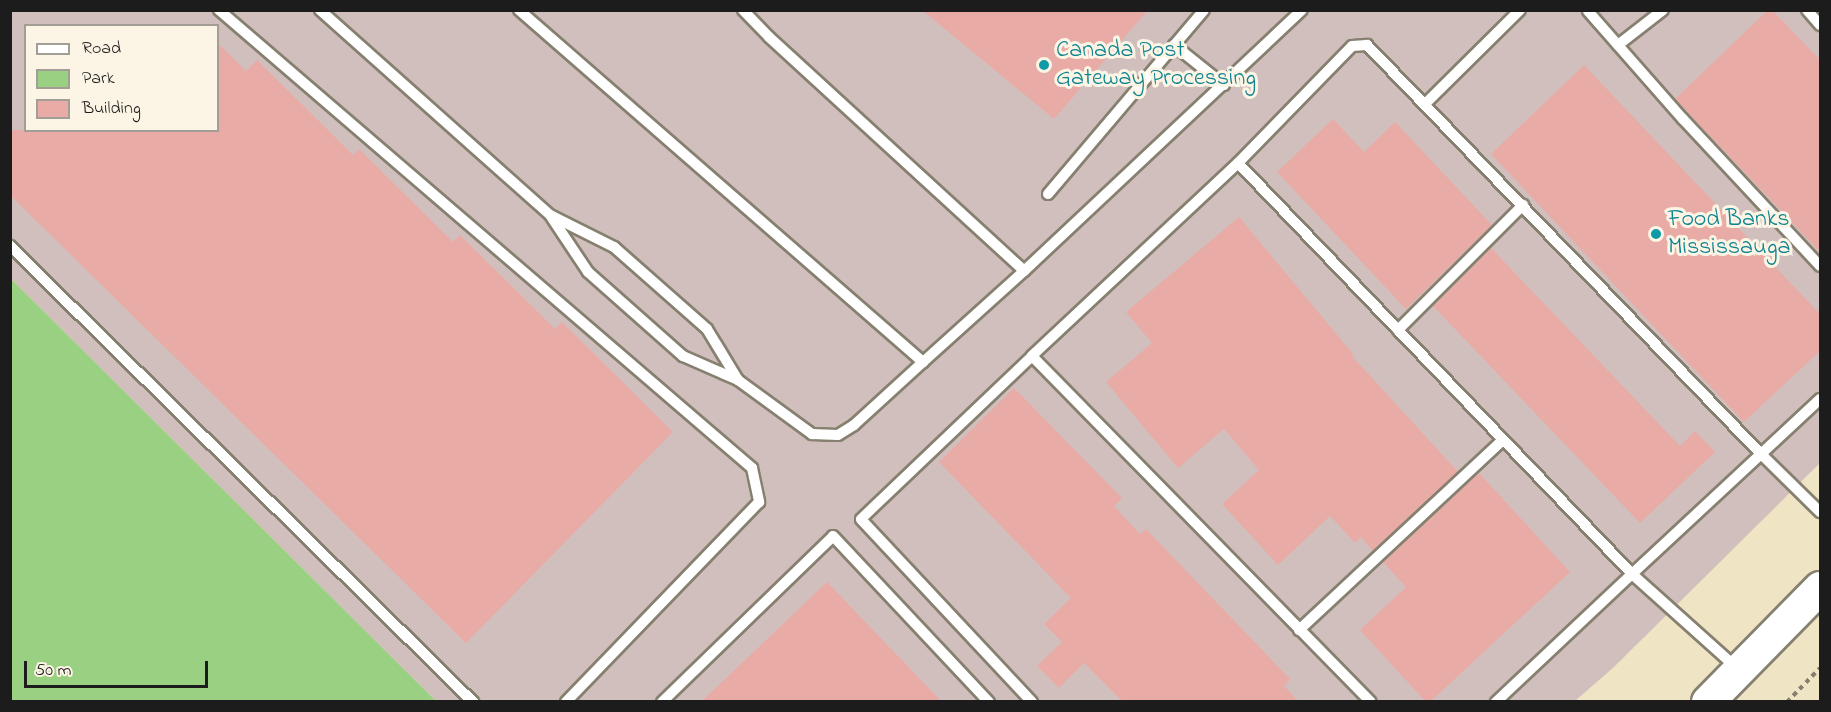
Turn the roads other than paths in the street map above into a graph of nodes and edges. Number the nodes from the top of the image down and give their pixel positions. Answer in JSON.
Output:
{"nodes":[{"id":1,"x":219,"y":10,"type":"edge"},
{"id":2,"x":320,"y":10,"type":"edge"},
{"id":3,"x":519,"y":10,"type":"edge"},
{"id":4,"x":743,"y":10,"type":"edge"},
{"id":5,"x":1204,"y":10,"type":"edge"},
{"id":6,"x":1302,"y":10,"type":"edge"},
{"id":7,"x":1520,"y":10,"type":"edge"},
{"id":8,"x":1663,"y":10,"type":"edge"},
{"id":9,"x":1807,"y":10,"type":"edge"},
{"id":10,"x":1588,"y":11,"type":"edge"},
{"id":11,"x":1821,"y":25,"type":"edge"},
{"id":12,"x":1174,"y":45,"type":"junction"},
{"id":13,"x":1618,"y":45,"type":"junction"},
{"id":14,"x":1224,"y":85,"type":"junction"},
{"id":15,"x":1426,"y":103,"type":"junction"},
{"id":16,"x":1238,"y":163,"type":"junction"},
{"id":17,"x":1048,"y":194,"type":"dead end"},
{"id":18,"x":1523,"y":205,"type":"junction"},
{"id":19,"x":550,"y":215,"type":"junction"},
{"id":20,"x":10,"y":246,"type":"edge"},
{"id":21,"x":1821,"y":266,"type":"edge"},
{"id":22,"x":1024,"y":271,"type":"junction"},
{"id":23,"x":1398,"y":330,"type":"junction"},
{"id":24,"x":1032,"y":356,"type":"junction"},
{"id":25,"x":923,"y":362,"type":"junction"},
{"id":26,"x":738,"y":380,"type":"junction"},
{"id":27,"x":1821,"y":399,"type":"edge"},
{"id":28,"x":1503,"y":440,"type":"junction"},
{"id":29,"x":1761,"y":454,"type":"junction"},
{"id":30,"x":1821,"y":512,"type":"edge"},
{"id":31,"x":1632,"y":574,"type":"junction"},
{"id":32,"x":1821,"y":588,"type":"edge"},
{"id":33,"x":1299,"y":630,"type":"junction"},
{"id":34,"x":1738,"y":669,"type":"junction"},
{"id":35,"x":473,"y":702,"type":"edge"},
{"id":36,"x":566,"y":702,"type":"edge"},
{"id":37,"x":662,"y":702,"type":"edge"},
{"id":38,"x":989,"y":702,"type":"edge"},
{"id":39,"x":1032,"y":702,"type":"edge"},
{"id":40,"x":1371,"y":702,"type":"edge"},
{"id":41,"x":1496,"y":702,"type":"edge"},
{"id":42,"x":1708,"y":702,"type":"edge"}],
"edges":[{"from":1,"to":36,"type":"lane"},
{"from":2,"to":19,"type":"lane"},
{"from":3,"to":25,"type":"lane"},
{"from":4,"to":22,"type":"lane"},
{"from":5,"to":12,"type":"lane"},
{"from":6,"to":14,"type":"lane"},
{"from":7,"to":15,"type":"lane"},
{"from":8,"to":13,"type":"lane"},
{"from":9,"to":11,"type":"lane"},
{"from":10,"to":13,"type":"lane"},
{"from":12,"to":14,"type":"lane"},
{"from":12,"to":17,"type":"lane"},
{"from":13,"to":21,"type":"lane"},
{"from":14,"to":22,"type":"lane"},
{"from":15,"to":16,"type":"lane"},
{"from":15,"to":18,"type":"lane"},
{"from":16,"to":23,"type":"lane"},
{"from":16,"to":24,"type":"lane"},
{"from":18,"to":23,"type":"lane"},
{"from":18,"to":29,"type":"lane"},
{"from":19,"to":26,"type":"lane"},
{"from":19,"to":26,"type":"lane"},
{"from":20,"to":35,"type":"lane"},
{"from":22,"to":25,"type":"lane"},
{"from":23,"to":28,"type":"lane"},
{"from":24,"to":33,"type":"lane"},
{"from":24,"to":39,"type":"lane"},
{"from":25,"to":26,"type":"lane"},
{"from":27,"to":29,"type":"lane"},
{"from":28,"to":31,"type":"lane"},
{"from":28,"to":33,"type":"lane"},
{"from":29,"to":30,"type":"lane"},
{"from":29,"to":31,"type":"lane"},
{"from":31,"to":34,"type":"lane"},
{"from":31,"to":41,"type":"lane"},
{"from":32,"to":34,"type":"main road"},
{"from":33,"to":40,"type":"lane"},
{"from":34,"to":42,"type":"main road"},
{"from":37,"to":38,"type":"lane"}]}
